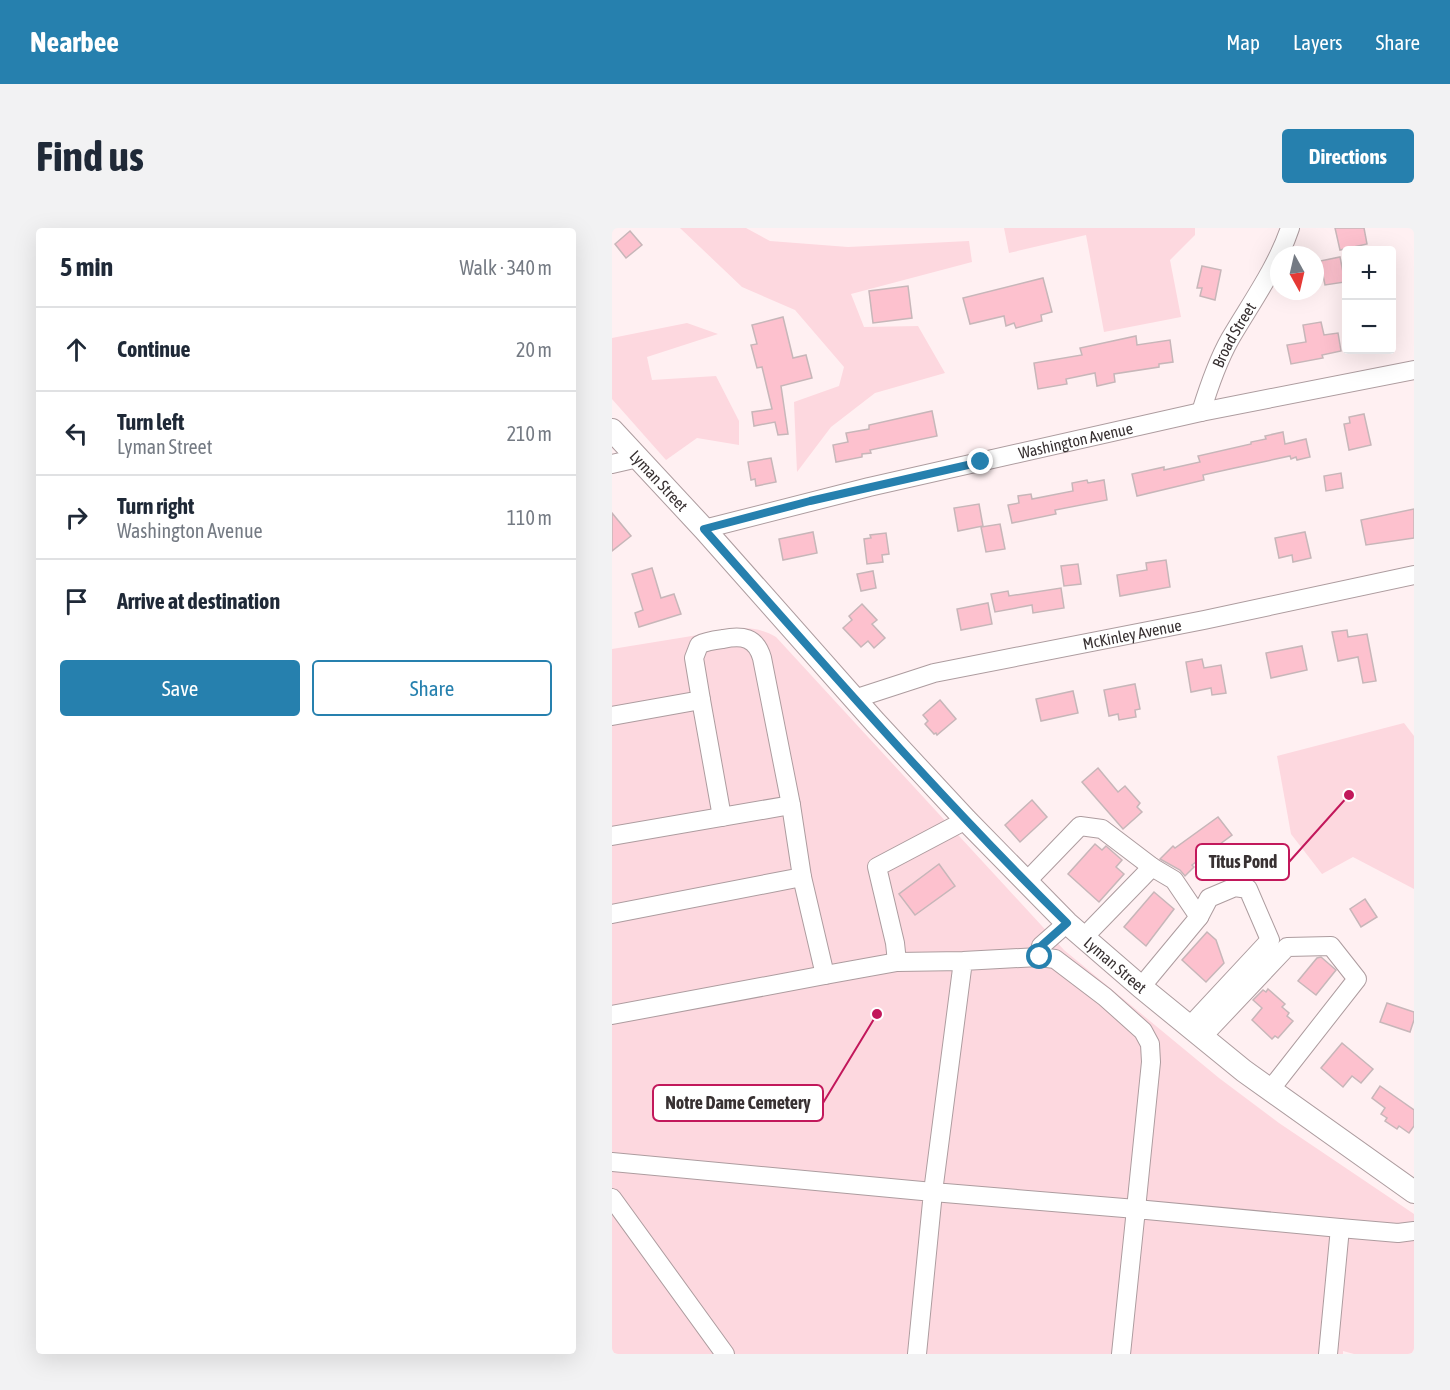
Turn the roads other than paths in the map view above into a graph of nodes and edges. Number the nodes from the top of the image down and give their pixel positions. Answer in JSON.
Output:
{"nodes":[{"id":1,"x":1290,"y":228,"type":"edge"},
{"id":2,"x":1414,"y":370,"type":"edge"},
{"id":3,"x":1201,"y":412,"type":"junction"},
{"id":4,"x":612,"y":430,"type":"edge"},
{"id":5,"x":638,"y":458,"type":"junction"},
{"id":6,"x":612,"y":464,"type":"edge"},
{"id":7,"x":704,"y":529,"type":"junction"},
{"id":8,"x":1414,"y":575,"type":"edge"},
{"id":9,"x":854,"y":699,"type":"junction"},
{"id":10,"x":701,"y":700,"type":"junction"},
{"id":11,"x":612,"y":716,"type":"edge"},
{"id":12,"x":791,"y":805,"type":"junction"},
{"id":13,"x":722,"y":817,"type":"junction"},
{"id":14,"x":966,"y":820,"type":"junction"},
{"id":15,"x":612,"y":836,"type":"edge"},
{"id":16,"x":1152,"y":867,"type":"junction"},
{"id":17,"x":802,"y":877,"type":"junction"},
{"id":18,"x":1026,"y":882,"type":"junction"},
{"id":19,"x":612,"y":914,"type":"edge"},
{"id":20,"x":1198,"y":917,"type":"junction"},
{"id":21,"x":1075,"y":930,"type":"junction"},
{"id":22,"x":1040,"y":957,"type":"junction"},
{"id":23,"x":897,"y":962,"type":"junction"},
{"id":24,"x":963,"y":962,"type":"junction"},
{"id":25,"x":825,"y":975,"type":"junction"},
{"id":26,"x":1141,"y":987,"type":"junction"},
{"id":27,"x":612,"y":1015,"type":"edge"},
{"id":28,"x":1196,"y":1032,"type":"junction"},
{"id":29,"x":1270,"y":1090,"type":"junction"},
{"id":30,"x":612,"y":1162,"type":"edge"},
{"id":31,"x":933,"y":1192,"type":"junction"},
{"id":32,"x":1414,"y":1192,"type":"edge"},
{"id":33,"x":612,"y":1198,"type":"edge"},
{"id":34,"x":1136,"y":1209,"type":"junction"},
{"id":35,"x":1340,"y":1228,"type":"junction"},
{"id":36,"x":1414,"y":1231,"type":"edge"},
{"id":37,"x":725,"y":1354,"type":"edge"},
{"id":38,"x":917,"y":1354,"type":"edge"},
{"id":39,"x":1122,"y":1354,"type":"edge"},
{"id":40,"x":1328,"y":1354,"type":"edge"}],
"edges":[{"from":1,"to":3,"type":"street","name":"Broad Street"},
{"from":2,"to":3,"type":"street","name":"Washington Avenue"},
{"from":3,"to":7,"type":"street","name":"Washington Avenue"},
{"from":4,"to":5,"type":"main road","name":"Lyman Street"},
{"from":5,"to":6,"type":"street"},
{"from":5,"to":7,"type":"main road","name":"Lyman Street"},
{"from":7,"to":9,"type":"main road","name":"Lyman Street"},
{"from":8,"to":9,"type":"street","name":"McKinley Avenue"},
{"from":9,"to":14,"type":"main road","name":"Lyman Street"},
{"from":10,"to":11,"type":"street"},
{"from":10,"to":12,"type":"street"},
{"from":10,"to":13,"type":"street"},
{"from":12,"to":13,"type":"street"},
{"from":12,"to":17,"type":"street"},
{"from":13,"to":15,"type":"street"},
{"from":14,"to":18,"type":"main road","name":"Lyman Street"},
{"from":14,"to":23,"type":"street"},
{"from":16,"to":18,"type":"street"},
{"from":16,"to":20,"type":"street"},
{"from":16,"to":21,"type":"street"},
{"from":17,"to":19,"type":"street"},
{"from":17,"to":25,"type":"street"},
{"from":18,"to":21,"type":"main road","name":"Lyman Street"},
{"from":20,"to":26,"type":"street"},
{"from":20,"to":28,"type":"street"},
{"from":21,"to":22,"type":"street"},
{"from":21,"to":26,"type":"main road","name":"Lyman Street"},
{"from":22,"to":24,"type":"street"},
{"from":22,"to":34,"type":"street"},
{"from":23,"to":24,"type":"street"},
{"from":23,"to":25,"type":"street"},
{"from":24,"to":31,"type":"street"},
{"from":25,"to":27,"type":"street"},
{"from":26,"to":28,"type":"main road","name":"Lyman Street"},
{"from":28,"to":29,"type":"main road","name":"Lyman Street"},
{"from":28,"to":29,"type":"street"},
{"from":29,"to":32,"type":"main road","name":"Lyman Street"},
{"from":30,"to":31,"type":"street"},
{"from":31,"to":34,"type":"street"},
{"from":31,"to":38,"type":"street"},
{"from":33,"to":37,"type":"street"},
{"from":34,"to":35,"type":"street"},
{"from":34,"to":39,"type":"street"},
{"from":35,"to":36,"type":"street"},
{"from":35,"to":40,"type":"street"}]}
